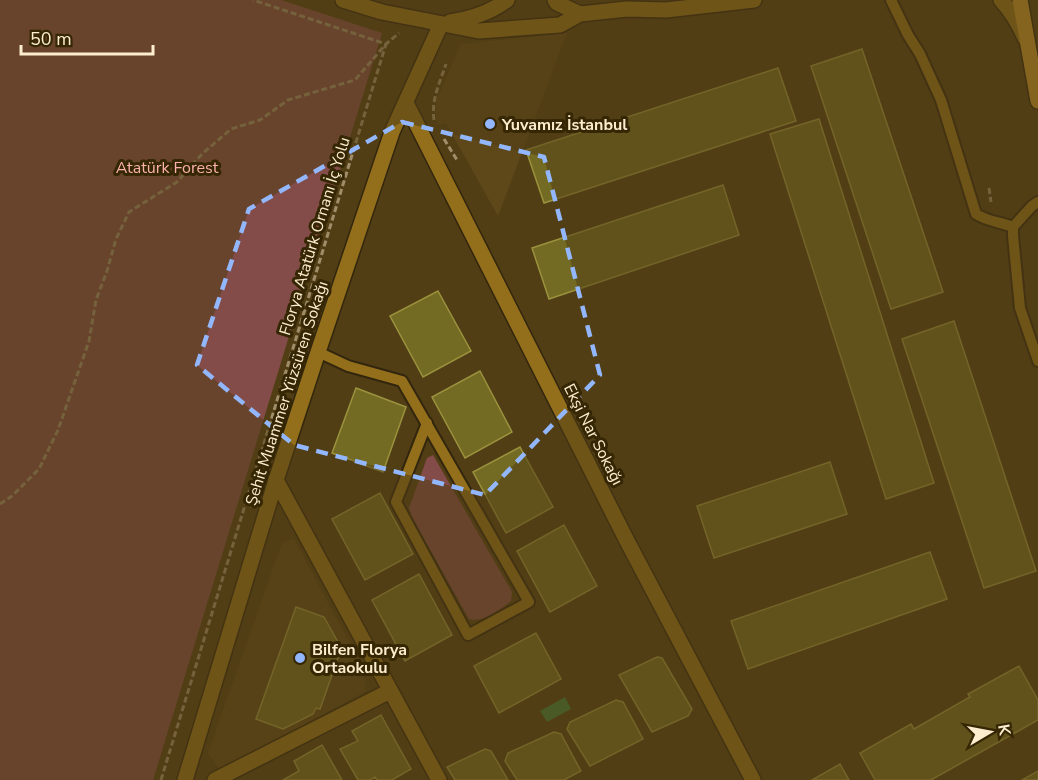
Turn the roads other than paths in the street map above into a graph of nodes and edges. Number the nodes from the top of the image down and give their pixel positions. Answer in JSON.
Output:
{"nodes":[{"id":1,"x":343,"y":0,"type":"edge"},
{"id":2,"x":507,"y":0,"type":"edge"},
{"id":3,"x":555,"y":0,"type":"edge"},
{"id":4,"x":665,"y":0,"type":"edge"},
{"id":5,"x":754,"y":0,"type":"edge"},
{"id":6,"x":891,"y":0,"type":"edge"},
{"id":7,"x":1001,"y":0,"type":"edge"},
{"id":8,"x":1020,"y":0,"type":"edge"},
{"id":9,"x":627,"y":9,"type":"junction"},
{"id":10,"x":580,"y":14,"type":"junction"},
{"id":11,"x":441,"y":24,"type":"junction"},
{"id":12,"x":1028,"y":44,"type":"junction"},
{"id":13,"x":1038,"y":101,"type":"edge"},
{"id":14,"x":406,"y":103,"type":"junction"},
{"id":15,"x":1038,"y":202,"type":"edge"},
{"id":16,"x":1013,"y":227,"type":"junction"},
{"id":17,"x":318,"y":352,"type":"junction"},
{"id":18,"x":1038,"y":361,"type":"edge"},
{"id":19,"x":427,"y":423,"type":"junction"},
{"id":20,"x":276,"y":480,"type":"junction"},
{"id":21,"x":390,"y":691,"type":"junction"},
{"id":22,"x":185,"y":780,"type":"edge"},
{"id":23,"x":215,"y":780,"type":"edge"},
{"id":24,"x":439,"y":780,"type":"edge"},
{"id":25,"x":753,"y":780,"type":"edge"}],
"edges":[{"from":1,"to":11,"type":"street"},
{"from":2,"to":11,"type":"street"},
{"from":3,"to":10,"type":"street"},
{"from":4,"to":9,"type":"street"},
{"from":5,"to":9,"type":"street"},
{"from":6,"to":16,"type":"lane"},
{"from":7,"to":12,"type":"street"},
{"from":8,"to":12,"type":"main road"},
{"from":9,"to":10,"type":"street"},
{"from":10,"to":11,"type":"street"},
{"from":11,"to":14,"type":"street","name":"Şehit Muammer Yüzsüren Sokağı"},
{"from":12,"to":13,"type":"main road"},
{"from":14,"to":17,"type":"street","name":"Şehit Muammer Yüzsüren Sokağı"},
{"from":14,"to":25,"type":"street","name":"Ekşi Nar Sokağı"},
{"from":15,"to":16,"type":"lane"},
{"from":16,"to":18,"type":"lane"},
{"from":17,"to":19,"type":"lane"},
{"from":17,"to":20,"type":"street","name":"Şehit Muammer Yüzsüren Sokağı"},
{"from":19,"to":19,"type":"lane"},
{"from":20,"to":21,"type":"street"},
{"from":20,"to":22,"type":"street","name":"Şehit Muammer Yüzsüren Sokağı"},
{"from":21,"to":23,"type":"street"},
{"from":21,"to":24,"type":"street"}]}
